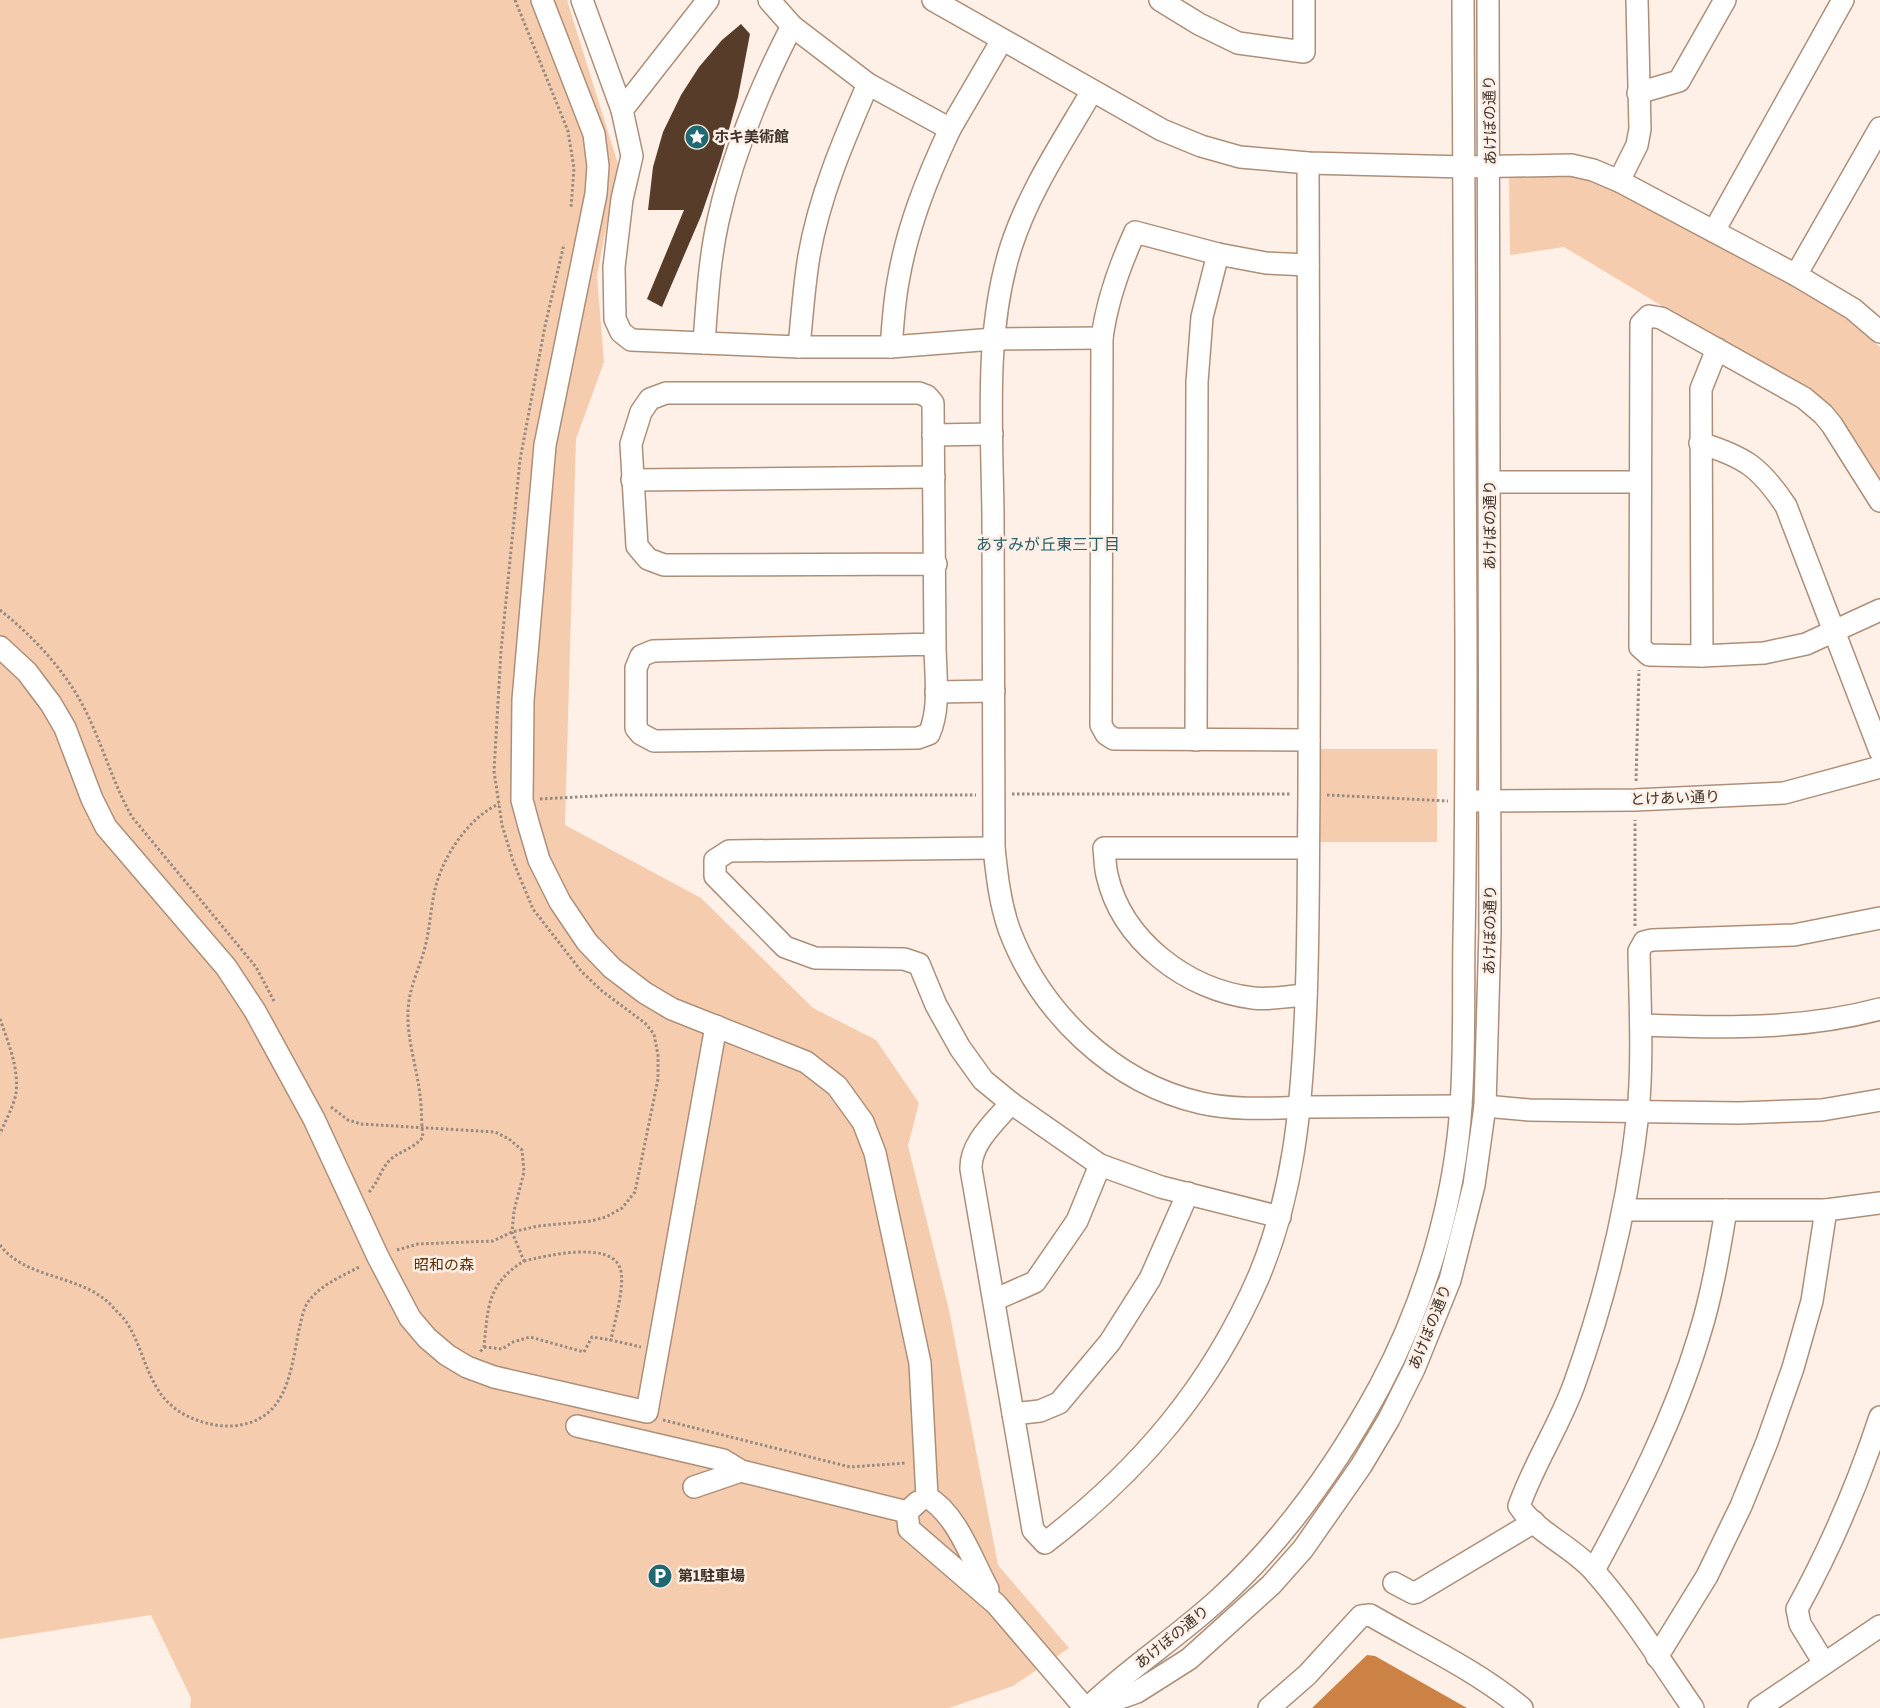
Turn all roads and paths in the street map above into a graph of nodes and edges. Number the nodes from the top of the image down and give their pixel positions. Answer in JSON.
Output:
{"nodes":[{"id":1,"x":514,"y":0,"type":"edge"},
{"id":2,"x":542,"y":0,"type":"edge"},
{"id":3,"x":582,"y":0,"type":"edge"},
{"id":4,"x":708,"y":0,"type":"edge"},
{"id":5,"x":769,"y":0,"type":"edge"},
{"id":6,"x":933,"y":0,"type":"edge"},
{"id":7,"x":1160,"y":0,"type":"edge"},
{"id":8,"x":1304,"y":0,"type":"edge"},
{"id":9,"x":1463,"y":0,"type":"edge"},
{"id":10,"x":1488,"y":0,"type":"edge"},
{"id":11,"x":1637,"y":0,"type":"edge"},
{"id":12,"x":1725,"y":0,"type":"edge"},
{"id":13,"x":1843,"y":0,"type":"edge"},
{"id":14,"x":792,"y":26,"type":"junction"},
{"id":15,"x":1002,"y":40,"type":"junction"},
{"id":16,"x":868,"y":84,"type":"junction"},
{"id":17,"x":1092,"y":91,"type":"junction"},
{"id":18,"x":1638,"y":93,"type":"junction"},
{"id":19,"x":622,"y":110,"type":"junction"},
{"id":20,"x":1880,"y":128,"type":"edge"},
{"id":21,"x":950,"y":129,"type":"junction"},
{"id":22,"x":1308,"y":163,"type":"junction"},
{"id":23,"x":1465,"y":167,"type":"junction"},
{"id":24,"x":1490,"y":167,"type":"junction"},
{"id":25,"x":1619,"y":181,"type":"junction"},
{"id":26,"x":570,"y":215,"type":"dead end"},
{"id":27,"x":1714,"y":231,"type":"junction"},
{"id":28,"x":564,"y":243,"type":"dead end"},
{"id":29,"x":1218,"y":254,"type":"junction"},
{"id":30,"x":1308,"y":265,"type":"junction"},
{"id":31,"x":1796,"y":275,"type":"junction"},
{"id":32,"x":1879,"y":328,"type":"edge"},
{"id":33,"x":1102,"y":338,"type":"junction"},
{"id":34,"x":994,"y":340,"type":"junction"},
{"id":35,"x":704,"y":343,"type":"junction"},
{"id":36,"x":799,"y":347,"type":"junction"},
{"id":37,"x":891,"y":347,"type":"junction"},
{"id":38,"x":1718,"y":349,"type":"junction"},
{"id":39,"x":992,"y":434,"type":"junction"},
{"id":40,"x":933,"y":435,"type":"junction"},
{"id":41,"x":1700,"y":443,"type":"junction"},
{"id":42,"x":934,"y":477,"type":"junction"},
{"id":43,"x":632,"y":480,"type":"junction"},
{"id":44,"x":1490,"y":482,"type":"junction"},
{"id":45,"x":1640,"y":482,"type":"junction"},
{"id":46,"x":1880,"y":500,"type":"edge"},
{"id":47,"x":936,"y":564,"type":"junction"},
{"id":48,"x":0,"y":610,"type":"edge"},
{"id":49,"x":1880,"y":610,"type":"edge"},
{"id":50,"x":1836,"y":631,"type":"junction"},
{"id":51,"x":935,"y":644,"type":"junction"},
{"id":52,"x":0,"y":647,"type":"edge"},
{"id":53,"x":1702,"y":656,"type":"junction"},
{"id":54,"x":994,"y":691,"type":"junction"},
{"id":55,"x":936,"y":692,"type":"junction"},
{"id":56,"x":1196,"y":740,"type":"junction"},
{"id":57,"x":1309,"y":740,"type":"junction"},
{"id":58,"x":1880,"y":751,"type":"edge"},
{"id":59,"x":1880,"y":767,"type":"edge"},
{"id":60,"x":1466,"y":801,"type":"junction"},
{"id":61,"x":1490,"y":801,"type":"junction"},
{"id":62,"x":994,"y":848,"type":"junction"},
{"id":63,"x":1308,"y":848,"type":"junction"},
{"id":64,"x":1880,"y":918,"type":"edge"},
{"id":65,"x":1306,"y":995,"type":"junction"},
{"id":66,"x":278,"y":1009,"type":"dead end"},
{"id":67,"x":1880,"y":1009,"type":"edge"},
{"id":68,"x":0,"y":1019,"type":"edge"},
{"id":69,"x":1641,"y":1025,"type":"junction"},
{"id":70,"x":716,"y":1026,"type":"junction"},
{"id":71,"x":1880,"y":1100,"type":"edge"},
{"id":72,"x":1011,"y":1103,"type":"junction"},
{"id":73,"x":329,"y":1104,"type":"dead end"},
{"id":74,"x":1461,"y":1106,"type":"junction"},
{"id":75,"x":1485,"y":1106,"type":"junction"},
{"id":76,"x":1301,"y":1108,"type":"junction"},
{"id":77,"x":1638,"y":1113,"type":"junction"},
{"id":78,"x":0,"y":1134,"type":"edge"},
{"id":79,"x":1100,"y":1165,"type":"junction"},
{"id":80,"x":1188,"y":1194,"type":"junction"},
{"id":81,"x":1880,"y":1203,"type":"edge"},
{"id":82,"x":1624,"y":1210,"type":"junction"},
{"id":83,"x":1726,"y":1210,"type":"junction"},
{"id":84,"x":1826,"y":1210,"type":"junction"},
{"id":85,"x":1280,"y":1217,"type":"junction"},
{"id":86,"x":512,"y":1232,"type":"junction"},
{"id":87,"x":0,"y":1245,"type":"edge"},
{"id":88,"x":378,"y":1257,"type":"junction"},
{"id":89,"x":524,"y":1261,"type":"junction"},
{"id":90,"x":994,"y":1300,"type":"junction"},
{"id":91,"x":611,"y":1340,"type":"junction"},
{"id":92,"x":484,"y":1347,"type":"junction"},
{"id":93,"x":658,"y":1352,"type":"junction"},
{"id":94,"x":467,"y":1367,"type":"junction"},
{"id":95,"x":647,"y":1412,"type":"junction"},
{"id":96,"x":1013,"y":1414,"type":"junction"},
{"id":97,"x":1880,"y":1417,"type":"edge"},
{"id":98,"x":577,"y":1426,"type":"dead end"},
{"id":99,"x":925,"y":1461,"type":"junction"},
{"id":100,"x":741,"y":1471,"type":"junction"},
{"id":101,"x":694,"y":1487,"type":"dead end"},
{"id":102,"x":927,"y":1497,"type":"junction"},
{"id":103,"x":907,"y":1512,"type":"junction"},
{"id":104,"x":1534,"y":1522,"type":"junction"},
{"id":105,"x":1594,"y":1570,"type":"junction"},
{"id":106,"x":1394,"y":1583,"type":"dead end"},
{"id":107,"x":996,"y":1604,"type":"junction"},
{"id":108,"x":1880,"y":1626,"type":"edge"},
{"id":109,"x":1657,"y":1657,"type":"junction"},
{"id":110,"x":1824,"y":1663,"type":"junction"},
{"id":111,"x":1089,"y":1708,"type":"edge"},
{"id":112,"x":1269,"y":1708,"type":"edge"},
{"id":113,"x":1522,"y":1708,"type":"edge"},
{"id":114,"x":1693,"y":1708,"type":"edge"},
{"id":115,"x":1759,"y":1708,"type":"edge"}],
"edges":[{"from":1,"to":26,"type":"path"},
{"from":2,"to":70,"type":"street"},
{"from":3,"to":19,"type":"street"},
{"from":4,"to":19,"type":"street"},
{"from":5,"to":14,"type":"street"},
{"from":6,"to":15,"type":"street"},
{"from":7,"to":8,"type":"street"},
{"from":9,"to":23,"type":"street","name":"あけぼの通り"},
{"from":10,"to":24,"type":"street","name":"あけぼの通り"},
{"from":11,"to":18,"type":"street"},
{"from":12,"to":18,"type":"street"},
{"from":13,"to":27,"type":"street"},
{"from":14,"to":16,"type":"street"},
{"from":14,"to":35,"type":"street"},
{"from":15,"to":17,"type":"street"},
{"from":15,"to":21,"type":"street"},
{"from":16,"to":21,"type":"street"},
{"from":16,"to":36,"type":"street"},
{"from":17,"to":22,"type":"street"},
{"from":17,"to":34,"type":"street"},
{"from":18,"to":25,"type":"street"},
{"from":19,"to":35,"type":"street"},
{"from":20,"to":31,"type":"street"},
{"from":21,"to":37,"type":"street"},
{"from":22,"to":23,"type":"street"},
{"from":22,"to":30,"type":"street"},
{"from":23,"to":24,"type":"street"},
{"from":23,"to":60,"type":"street","name":"あけぼの通り"},
{"from":24,"to":25,"type":"street"},
{"from":24,"to":44,"type":"street","name":"あけぼの通り"},
{"from":25,"to":27,"type":"street"},
{"from":27,"to":31,"type":"street"},
{"from":28,"to":86,"type":"path"},
{"from":29,"to":30,"type":"street"},
{"from":29,"to":33,"type":"street"},
{"from":29,"to":56,"type":"street"},
{"from":30,"to":57,"type":"street"},
{"from":31,"to":32,"type":"street"},
{"from":33,"to":34,"type":"street"},
{"from":33,"to":56,"type":"street"},
{"from":34,"to":37,"type":"street"},
{"from":34,"to":39,"type":"street"},
{"from":35,"to":36,"type":"street"},
{"from":36,"to":37,"type":"street"},
{"from":38,"to":41,"type":"street"},
{"from":38,"to":45,"type":"street"},
{"from":38,"to":46,"type":"street"},
{"from":39,"to":40,"type":"street"},
{"from":39,"to":54,"type":"street"},
{"from":40,"to":42,"type":"street"},
{"from":40,"to":43,"type":"street"},
{"from":41,"to":50,"type":"street"},
{"from":41,"to":53,"type":"street"},
{"from":42,"to":43,"type":"street"},
{"from":42,"to":47,"type":"street"},
{"from":43,"to":47,"type":"street"},
{"from":44,"to":45,"type":"street"},
{"from":44,"to":61,"type":"street","name":"あけぼの通り"},
{"from":45,"to":53,"type":"street"},
{"from":47,"to":51,"type":"street"},
{"from":48,"to":66,"type":"path"},
{"from":49,"to":50,"type":"street"},
{"from":50,"to":53,"type":"street"},
{"from":50,"to":58,"type":"street"},
{"from":51,"to":55,"type":"street"},
{"from":51,"to":55,"type":"street"},
{"from":52,"to":88,"type":"street"},
{"from":54,"to":55,"type":"street"},
{"from":54,"to":62,"type":"street"},
{"from":56,"to":57,"type":"street"},
{"from":57,"to":63,"type":"street"},
{"from":59,"to":61,"type":"street","name":"とけあい通り"},
{"from":60,"to":61,"type":"street","name":"とけあい通り"},
{"from":60,"to":74,"type":"street","name":"あけぼの通り"},
{"from":61,"to":75,"type":"street","name":"あけぼの通り"},
{"from":62,"to":72,"type":"street"},
{"from":62,"to":76,"type":"street"},
{"from":63,"to":65,"type":"street"},
{"from":63,"to":65,"type":"street"},
{"from":64,"to":69,"type":"street"},
{"from":65,"to":76,"type":"street"},
{"from":67,"to":69,"type":"street"},
{"from":68,"to":78,"type":"path"},
{"from":69,"to":77,"type":"street"},
{"from":70,"to":93,"type":"street"},
{"from":70,"to":99,"type":"street"},
{"from":71,"to":77,"type":"street"},
{"from":72,"to":79,"type":"street"},
{"from":72,"to":90,"type":"street"},
{"from":73,"to":86,"type":"path"},
{"from":74,"to":76,"type":"street"},
{"from":74,"to":111,"type":"street","name":"あけぼの通り"},
{"from":75,"to":77,"type":"street"},
{"from":75,"to":111,"type":"street","name":"あけぼの通り"},
{"from":76,"to":85,"type":"street"},
{"from":77,"to":82,"type":"street"},
{"from":79,"to":80,"type":"street"},
{"from":79,"to":90,"type":"street"},
{"from":80,"to":85,"type":"street"},
{"from":80,"to":96,"type":"street"},
{"from":81,"to":84,"type":"street"},
{"from":82,"to":83,"type":"street"},
{"from":82,"to":104,"type":"street"},
{"from":83,"to":84,"type":"street"},
{"from":83,"to":105,"type":"street"},
{"from":84,"to":109,"type":"street"},
{"from":85,"to":96,"type":"street"},
{"from":86,"to":88,"type":"path"},
{"from":86,"to":89,"type":"path"},
{"from":87,"to":88,"type":"path"},
{"from":88,"to":94,"type":"street"},
{"from":89,"to":91,"type":"path"},
{"from":89,"to":92,"type":"path"},
{"from":90,"to":96,"type":"street"},
{"from":91,"to":92,"type":"path"},
{"from":91,"to":93,"type":"path"},
{"from":92,"to":94,"type":"path"},
{"from":93,"to":95,"type":"street"},
{"from":94,"to":95,"type":"street"},
{"from":95,"to":99,"type":"path"},
{"from":97,"to":110,"type":"street"},
{"from":98,"to":100,"type":"street"},
{"from":99,"to":102,"type":"street"},
{"from":100,"to":101,"type":"street"},
{"from":100,"to":103,"type":"street"},
{"from":102,"to":103,"type":"street"},
{"from":102,"to":107,"type":"street"},
{"from":103,"to":107,"type":"street"},
{"from":104,"to":105,"type":"street"},
{"from":104,"to":106,"type":"street"},
{"from":105,"to":109,"type":"street"},
{"from":107,"to":111,"type":"street"},
{"from":108,"to":110,"type":"street"},
{"from":109,"to":114,"type":"street"},
{"from":110,"to":115,"type":"street"},
{"from":112,"to":113,"type":"street"}]}
